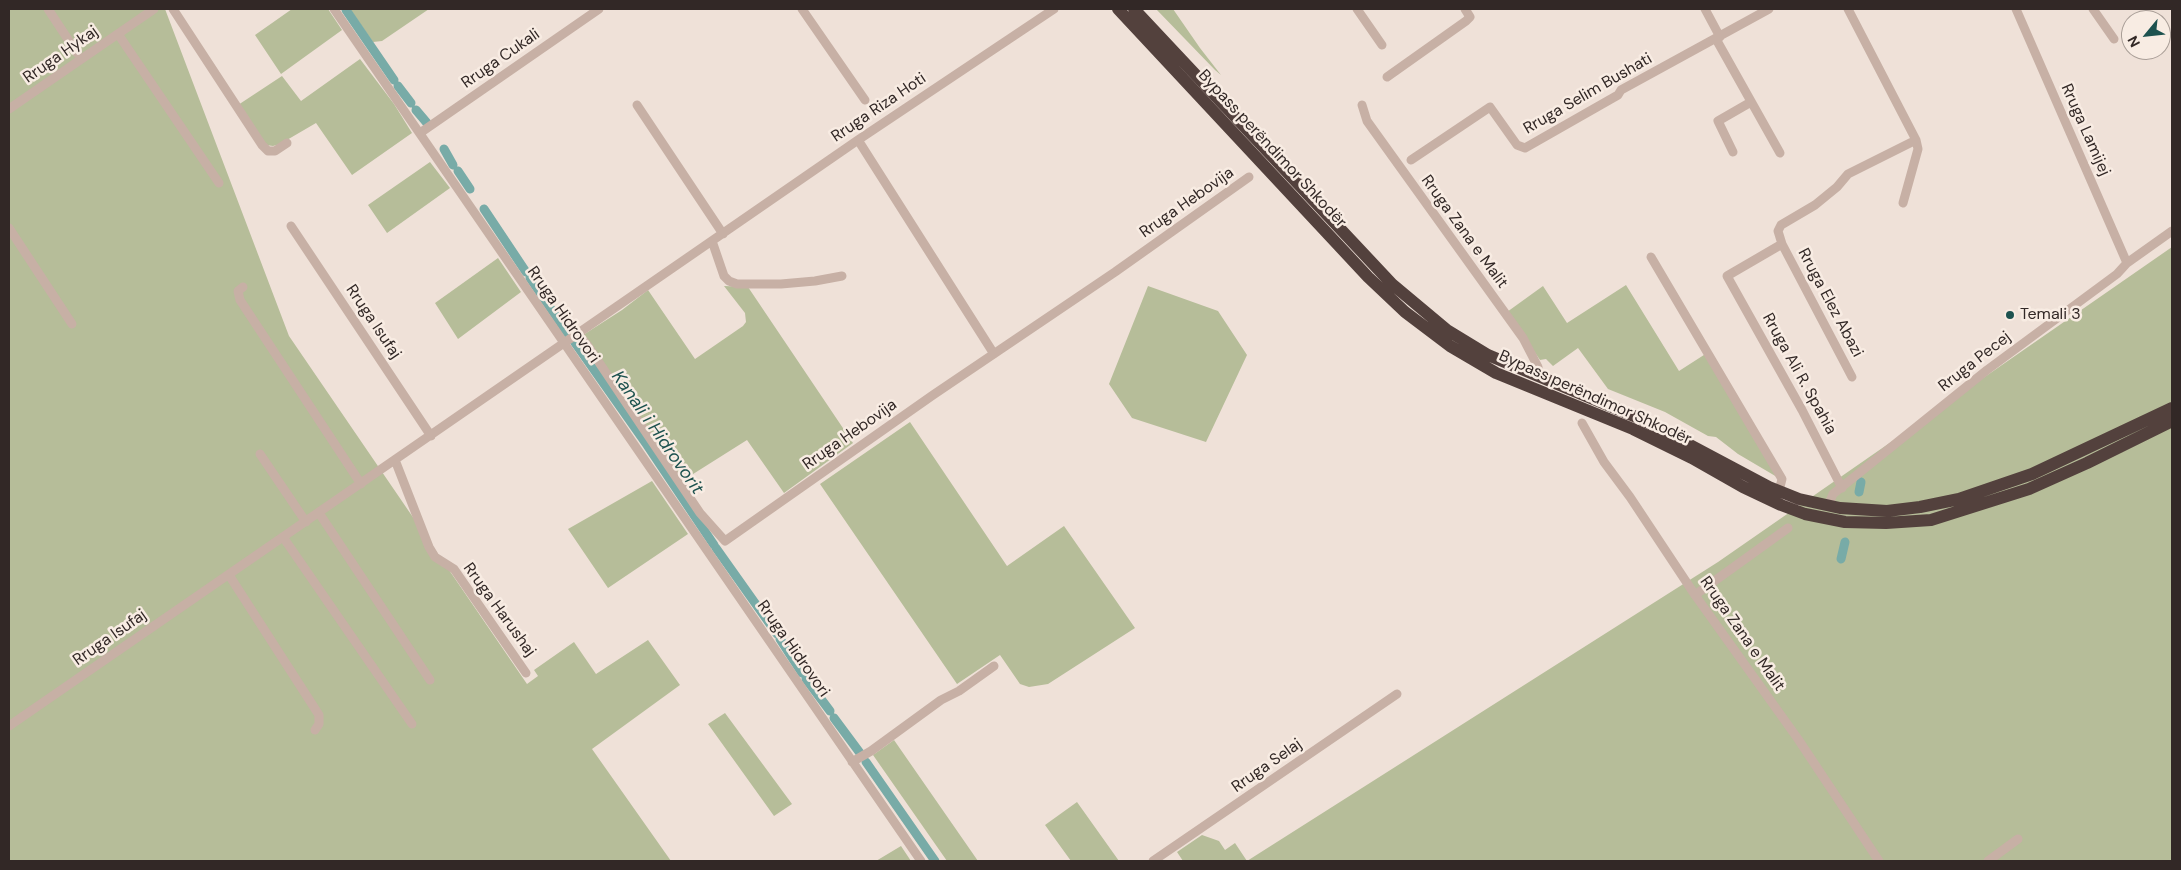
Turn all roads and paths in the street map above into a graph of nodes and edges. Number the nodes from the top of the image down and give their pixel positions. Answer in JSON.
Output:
{"nodes":[{"id":1,"x":48,"y":9,"type":"edge"},
{"id":2,"x":154,"y":9,"type":"edge"},
{"id":3,"x":173,"y":9,"type":"edge"},
{"id":4,"x":334,"y":9,"type":"edge"},
{"id":5,"x":599,"y":9,"type":"edge"},
{"id":6,"x":802,"y":9,"type":"edge"},
{"id":7,"x":1054,"y":9,"type":"edge"},
{"id":8,"x":1118,"y":9,"type":"edge"},
{"id":9,"x":1134,"y":9,"type":"edge"},
{"id":10,"x":1357,"y":9,"type":"edge"},
{"id":11,"x":1705,"y":9,"type":"edge"},
{"id":12,"x":1769,"y":9,"type":"edge"},
{"id":13,"x":1848,"y":9,"type":"edge"},
{"id":14,"x":2016,"y":9,"type":"edge"},
{"id":15,"x":2093,"y":9,"type":"edge"},
{"id":16,"x":1468,"y":13,"type":"edge"},
{"id":17,"x":118,"y":34,"type":"junction"},
{"id":18,"x":1718,"y":38,"type":"junction"},
{"id":19,"x":2114,"y":40,"type":"dead end"},
{"id":20,"x":1382,"y":45,"type":"dead end"},
{"id":21,"x":77,"y":53,"type":"dead end"},
{"id":22,"x":1387,"y":78,"type":"dead end"},
{"id":23,"x":865,"y":100,"type":"dead end"},
{"id":24,"x":1751,"y":102,"type":"junction"},
{"id":25,"x":637,"y":105,"type":"dead end"},
{"id":26,"x":1362,"y":105,"type":"dead end"},
{"id":27,"x":9,"y":109,"type":"edge"},
{"id":28,"x":420,"y":133,"type":"junction"},
{"id":29,"x":858,"y":140,"type":"junction"},
{"id":30,"x":1916,"y":140,"type":"junction"},
{"id":31,"x":287,"y":143,"type":"dead end"},
{"id":32,"x":1733,"y":152,"type":"dead end"},
{"id":33,"x":1780,"y":153,"type":"dead end"},
{"id":34,"x":1411,"y":160,"type":"dead end"},
{"id":35,"x":1249,"y":177,"type":"dead end"},
{"id":36,"x":219,"y":183,"type":"dead end"},
{"id":37,"x":1903,"y":203,"type":"dead end"},
{"id":38,"x":291,"y":226,"type":"dead end"},
{"id":39,"x":9,"y":228,"type":"edge"},
{"id":40,"x":2172,"y":231,"type":"edge"},
{"id":41,"x":723,"y":234,"type":"junction"},
{"id":42,"x":712,"y":241,"type":"junction"},
{"id":43,"x":1782,"y":244,"type":"junction"},
{"id":44,"x":1651,"y":257,"type":"dead end"},
{"id":45,"x":2127,"y":263,"type":"junction"},
{"id":46,"x":842,"y":276,"type":"dead end"},
{"id":47,"x":1727,"y":276,"type":"joint"},
{"id":48,"x":242,"y":287,"type":"dead end"},
{"id":49,"x":72,"y":324,"type":"dead end"},
{"id":50,"x":578,"y":334,"type":"junction"},
{"id":51,"x":564,"y":344,"type":"junction"},
{"id":52,"x":994,"y":354,"type":"junction"},
{"id":53,"x":1852,"y":377,"type":"dead end"},
{"id":54,"x":1538,"y":378,"type":"junction"},
{"id":55,"x":2172,"y":408,"type":"edge"},
{"id":56,"x":2172,"y":421,"type":"edge"},
{"id":57,"x":1582,"y":423,"type":"dead end"},
{"id":58,"x":431,"y":436,"type":"junction"},
{"id":59,"x":260,"y":454,"type":"dead end"},
{"id":60,"x":395,"y":460,"type":"junction"},
{"id":61,"x":361,"y":484,"type":"junction"},
{"id":62,"x":1842,"y":488,"type":"junction"},
{"id":63,"x":1779,"y":491,"type":"junction"},
{"id":64,"x":1828,"y":506,"type":"junction"},
{"id":65,"x":319,"y":512,"type":"junction"},
{"id":66,"x":306,"y":522,"type":"junction"},
{"id":67,"x":1788,"y":528,"type":"dead end"},
{"id":68,"x":283,"y":537,"type":"junction"},
{"id":69,"x":229,"y":575,"type":"junction"},
{"id":70,"x":1695,"y":595,"type":"junction"},
{"id":71,"x":994,"y":666,"type":"dead end"},
{"id":72,"x":526,"y":673,"type":"dead end"},
{"id":73,"x":430,"y":680,"type":"dead end"},
{"id":74,"x":1397,"y":694,"type":"dead end"},
{"id":75,"x":412,"y":724,"type":"dead end"},
{"id":76,"x":9,"y":726,"type":"edge"},
{"id":77,"x":315,"y":730,"type":"dead end"},
{"id":78,"x":852,"y":762,"type":"junction"},
{"id":79,"x":2018,"y":839,"type":"dead end"},
{"id":80,"x":921,"y":861,"type":"edge"},
{"id":81,"x":1153,"y":861,"type":"edge"},
{"id":82,"x":1880,"y":861,"type":"edge"},
{"id":83,"x":1988,"y":861,"type":"edge"}],
"edges":[{"from":1,"to":21,"type":"street"},
{"from":2,"to":17,"type":"street","name":"Rruga Hykaj"},
{"from":3,"to":31,"type":"street"},
{"from":4,"to":28,"type":"street","name":"Rruga Hidrovori"},
{"from":5,"to":28,"type":"street","name":"Rruga Cukali"},
{"from":6,"to":23,"type":"street"},
{"from":7,"to":29,"type":"street","name":"Rruga Riza Hoti"},
{"from":8,"to":56,"type":"highway","name":"Bypass perëndimor Shkodër"},
{"from":9,"to":54,"type":"highway","name":"Bypass perëndimor Shkodër"},
{"from":10,"to":20,"type":"street"},
{"from":11,"to":18,"type":"street"},
{"from":12,"to":18,"type":"street","name":"Rruga Selim Bushati"},
{"from":13,"to":30,"type":"street"},
{"from":14,"to":45,"type":"street","name":"Rruga Lamijej"},
{"from":15,"to":19,"type":"street"},
{"from":16,"to":22,"type":"street"},
{"from":17,"to":27,"type":"street","name":"Rruga Hykaj"},
{"from":17,"to":36,"type":"street"},
{"from":18,"to":24,"type":"street"},
{"from":18,"to":34,"type":"street","name":"Rruga Selim Bushati"},
{"from":24,"to":32,"type":"street"},
{"from":24,"to":33,"type":"street"},
{"from":25,"to":41,"type":"street"},
{"from":26,"to":54,"type":"street","name":"Rruga Zana e Malit"},
{"from":28,"to":51,"type":"street","name":"Rruga Hidrovori"},
{"from":29,"to":41,"type":"street","name":"Rruga Riza Hoti"},
{"from":29,"to":52,"type":"street"},
{"from":30,"to":37,"type":"street"},
{"from":30,"to":43,"type":"street","name":"Rruga Elez Abazi"},
{"from":35,"to":52,"type":"street","name":"Rruga Hebovija"},
{"from":38,"to":58,"type":"street","name":"Rruga Isufaj"},
{"from":39,"to":49,"type":"street"},
{"from":40,"to":45,"type":"street","name":"Rruga Pecej"},
{"from":41,"to":42,"type":"street","name":"Rruga Riza Hoti"},
{"from":42,"to":46,"type":"street"},
{"from":42,"to":50,"type":"street","name":"Rruga Riza Hoti"},
{"from":43,"to":47,"type":"street","name":"Rruga Elez Abazi"},
{"from":43,"to":53,"type":"street","name":"Rruga Elez Abazi"},
{"from":44,"to":63,"type":"street"},
{"from":45,"to":62,"type":"street","name":"Rruga Pecej"},
{"from":47,"to":62,"type":"street","name":"Rruga Ali R. Spahia"},
{"from":48,"to":61,"type":"street"},
{"from":50,"to":51,"type":"street","name":"Rruga Riza Hoti"},
{"from":50,"to":52,"type":"street","name":"Rruga Hebovija"},
{"from":51,"to":58,"type":"street","name":"Rruga Isufaj"},
{"from":51,"to":78,"type":"street","name":"Rruga Hidrovori"},
{"from":54,"to":63,"type":"highway","name":"Bypass perëndimor Shkodër"},
{"from":55,"to":64,"type":"highway","name":"Bypass perëndimor Shkodër"},
{"from":57,"to":70,"type":"street","name":"Rruga Zana e Malit"},
{"from":58,"to":60,"type":"street","name":"Rruga Isufaj"},
{"from":59,"to":66,"type":"street"},
{"from":60,"to":61,"type":"street","name":"Rruga Isufaj"},
{"from":60,"to":72,"type":"street","name":"Rruga Harushaj"},
{"from":61,"to":65,"type":"street","name":"Rruga Isufaj"},
{"from":62,"to":64,"type":"street","name":"Rruga Pecej"},
{"from":63,"to":64,"type":"highway","name":"Bypass perëndimor Shkodër"},
{"from":65,"to":66,"type":"street","name":"Rruga Isufaj"},
{"from":65,"to":73,"type":"street"},
{"from":66,"to":68,"type":"street","name":"Rruga Isufaj"},
{"from":67,"to":70,"type":"street"},
{"from":68,"to":69,"type":"street","name":"Rruga Isufaj"},
{"from":68,"to":75,"type":"street"},
{"from":69,"to":76,"type":"street","name":"Rruga Isufaj"},
{"from":69,"to":77,"type":"street"},
{"from":70,"to":82,"type":"street","name":"Rruga Zana e Malit"},
{"from":71,"to":78,"type":"street"},
{"from":74,"to":81,"type":"street","name":"Rruga Selaj"},
{"from":78,"to":80,"type":"street","name":"Rruga Hidrovori"},
{"from":79,"to":83,"type":"street"}]}
